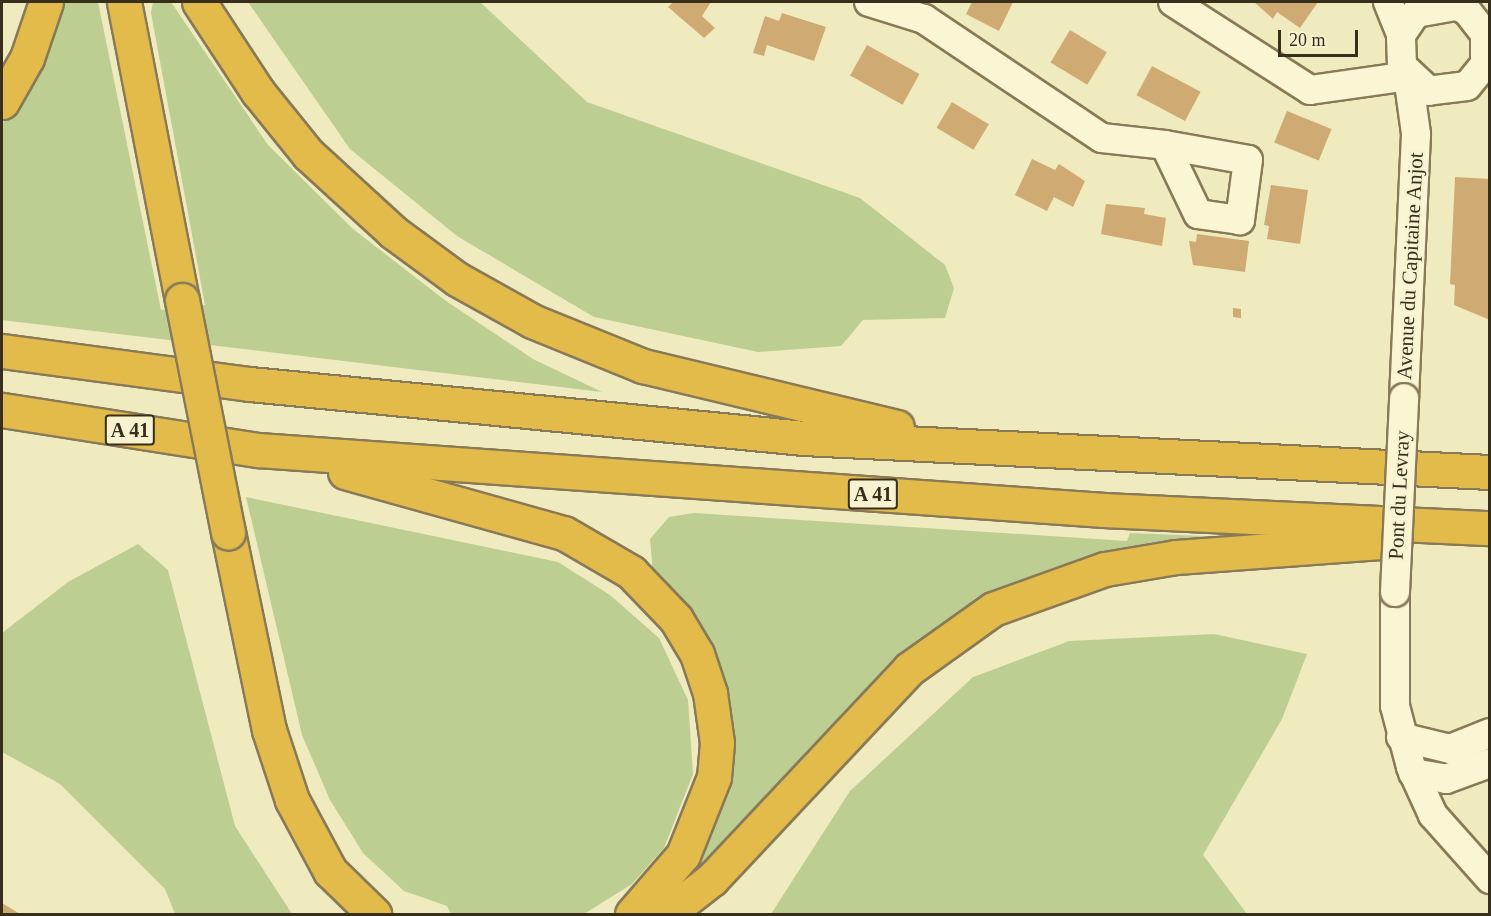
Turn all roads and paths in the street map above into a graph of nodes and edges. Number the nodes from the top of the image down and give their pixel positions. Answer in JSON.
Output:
{"nodes":[{"id":1,"x":46,"y":2,"type":"edge"},
{"id":2,"x":199,"y":2,"type":"edge"},
{"id":3,"x":869,"y":2,"type":"edge"},
{"id":4,"x":1173,"y":2,"type":"edge"},
{"id":5,"x":1388,"y":2,"type":"edge"},
{"id":6,"x":124,"y":4,"type":"edge"},
{"id":7,"x":929,"y":10,"type":"edge"},
{"id":8,"x":1468,"y":14,"type":"edge"},
{"id":9,"x":1401,"y":35,"type":"junction"},
{"id":10,"x":1408,"y":76,"type":"junction"},
{"id":11,"x":1483,"y":77,"type":"edge"},
{"id":12,"x":1442,"y":93,"type":"junction"},
{"id":13,"x":2,"y":102,"type":"edge"},
{"id":14,"x":1416,"y":134,"type":"junction"},
{"id":15,"x":1165,"y":145,"type":"dead end"},
{"id":16,"x":2,"y":351,"type":"edge"},
{"id":17,"x":1404,"y":398,"type":"joint"},
{"id":18,"x":2,"y":410,"type":"edge"},
{"id":19,"x":984,"y":446,"type":"junction"},
{"id":20,"x":258,"y":450,"type":"junction"},
{"id":21,"x":1490,"y":472,"type":"edge"},
{"id":22,"x":1490,"y":528,"type":"edge"},
{"id":23,"x":1490,"y":534,"type":"edge"},
{"id":24,"x":1490,"y":734,"type":"edge"},
{"id":25,"x":1401,"y":737,"type":"junction"},
{"id":26,"x":1490,"y":763,"type":"edge"},
{"id":27,"x":1413,"y":774,"type":"junction"},
{"id":28,"x":1490,"y":879,"type":"edge"},
{"id":29,"x":374,"y":915,"type":"edge"},
{"id":30,"x":632,"y":915,"type":"edge"},
{"id":31,"x":667,"y":915,"type":"edge"}],
"edges":[{"from":1,"to":13,"type":"highway"},
{"from":2,"to":19,"type":"highway"},
{"from":3,"to":7,"type":"street"},
{"from":4,"to":10,"type":"street"},
{"from":5,"to":9,"type":"street"},
{"from":6,"to":29,"type":"highway","bridge":true},
{"from":7,"to":15,"type":"street"},
{"from":8,"to":9,"type":"street"},
{"from":8,"to":11,"type":"street"},
{"from":9,"to":10,"type":"street"},
{"from":10,"to":12,"type":"street"},
{"from":10,"to":14,"type":"street","name":"Avenue du Capitaine Anjot"},
{"from":11,"to":12,"type":"street"},
{"from":12,"to":14,"type":"street","name":"Avenue du Capitaine Anjot"},
{"from":14,"to":17,"type":"street","name":"Avenue du Capitaine Anjot"},
{"from":16,"to":19,"type":"highway"},
{"from":17,"to":25,"type":"street","name":"Pont du Levray","bridge":true},
{"from":18,"to":20,"type":"highway","number":"A 41"},
{"from":19,"to":21,"type":"highway"},
{"from":20,"to":22,"type":"highway","number":"A 41"},
{"from":20,"to":30,"type":"highway"},
{"from":23,"to":31,"type":"highway"},
{"from":24,"to":25,"type":"street"},
{"from":25,"to":27,"type":"street","name":"Pont du Levray"},
{"from":26,"to":27,"type":"street"},
{"from":27,"to":28,"type":"street","name":"Pont du Levray"}]}
